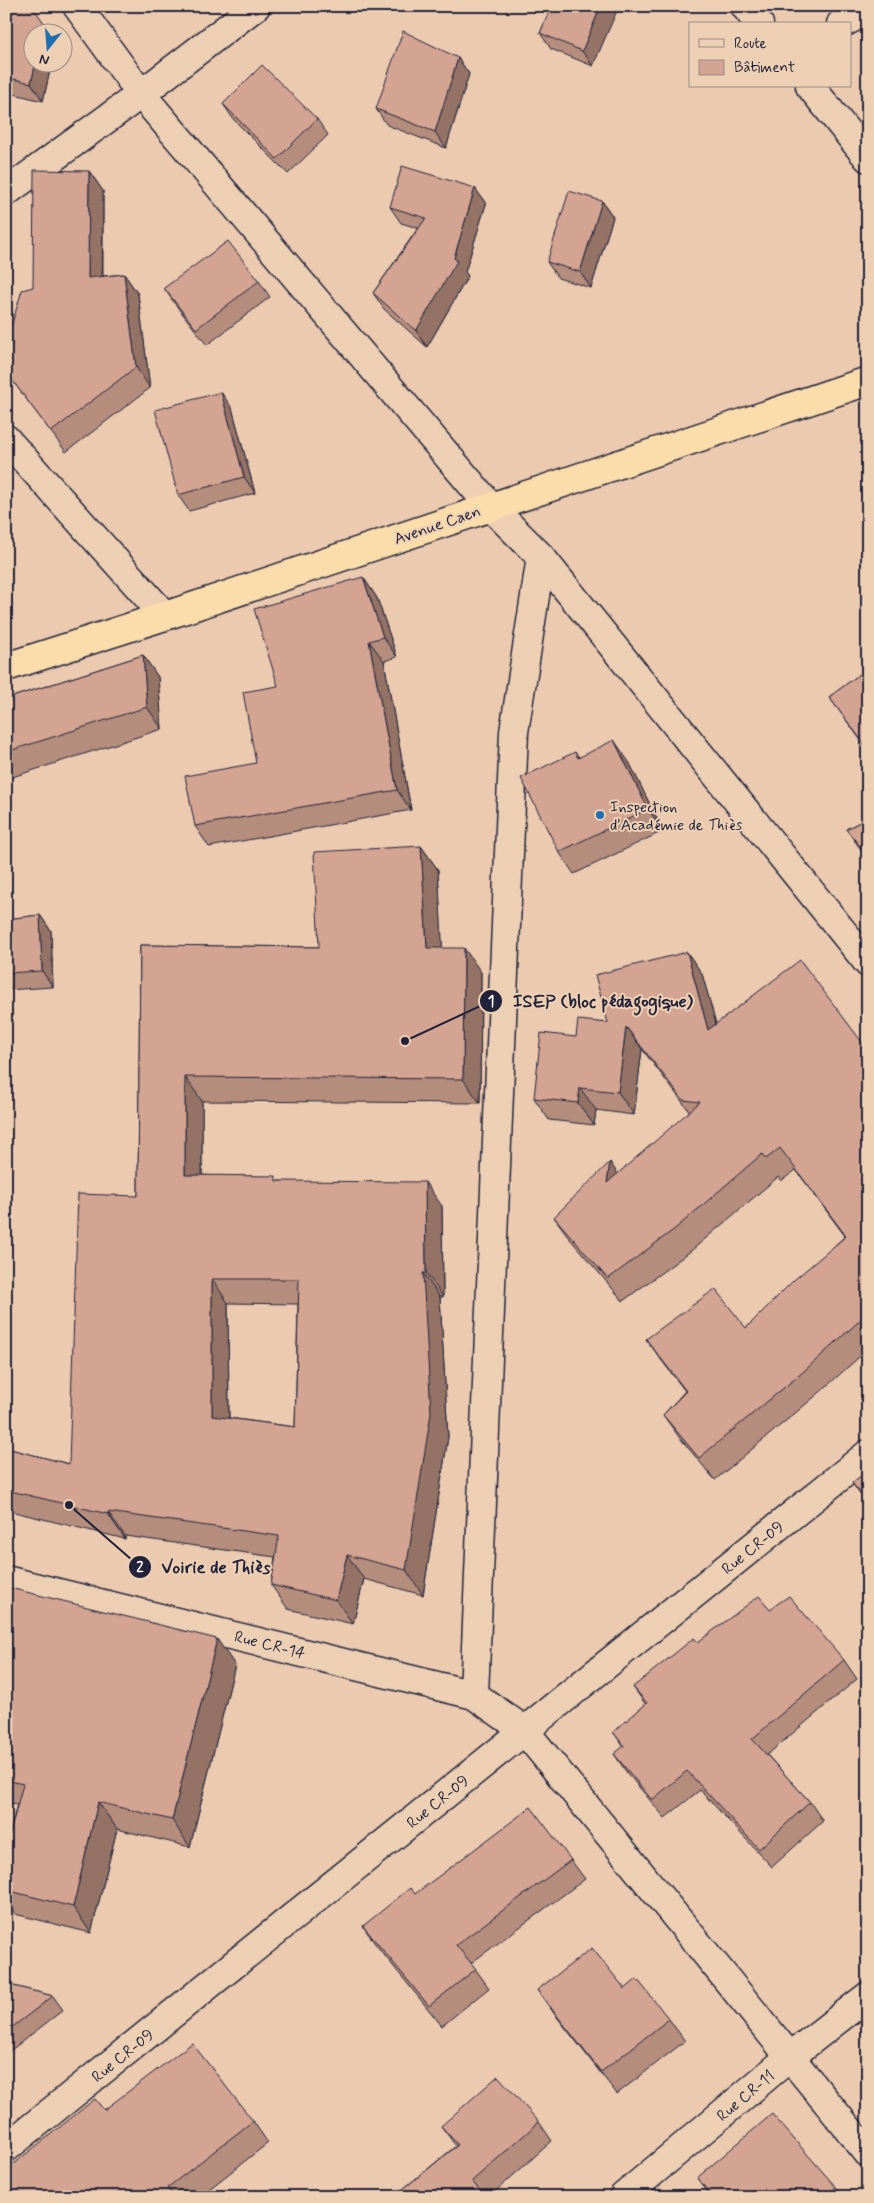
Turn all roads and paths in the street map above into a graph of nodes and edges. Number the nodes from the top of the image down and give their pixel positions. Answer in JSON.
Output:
{"nodes":[{"id":1,"x":77,"y":6,"type":"edge"},
{"id":2,"x":256,"y":6,"type":"edge"},
{"id":3,"x":745,"y":6,"type":"edge"},
{"id":4,"x":868,"y":10,"type":"edge"},
{"id":5,"x":757,"y":22,"type":"edge"},
{"id":6,"x":845,"y":22,"type":"edge"},
{"id":7,"x":812,"y":88,"type":"edge"},
{"id":8,"x":141,"y":94,"type":"junction"},
{"id":9,"x":868,"y":158,"type":"edge"},
{"id":10,"x":6,"y":192,"type":"edge"},
{"id":11,"x":868,"y":381,"type":"edge"},
{"id":12,"x":6,"y":439,"type":"edge"},
{"id":13,"x":490,"y":506,"type":"junction"},
{"id":14,"x":541,"y":557,"type":"junction"},
{"id":15,"x":165,"y":616,"type":"junction"},
{"id":16,"x":6,"y":667,"type":"edge"},
{"id":17,"x":868,"y":963,"type":"edge"},
{"id":18,"x":868,"y":1454,"type":"edge"},
{"id":19,"x":6,"y":1580,"type":"edge"},
{"id":20,"x":474,"y":1695,"type":"junction"},
{"id":21,"x":524,"y":1730,"type":"junction"},
{"id":22,"x":868,"y":1996,"type":"edge"},
{"id":23,"x":791,"y":2056,"type":"junction"},
{"id":24,"x":6,"y":2148,"type":"edge"},
{"id":25,"x":868,"y":2153,"type":"edge"},
{"id":26,"x":624,"y":2197,"type":"edge"}],
"edges":[{"from":1,"to":8,"type":"street"},
{"from":2,"to":8,"type":"street"},
{"from":3,"to":5,"type":"street"},
{"from":4,"to":6,"type":"street"},
{"from":7,"to":9,"type":"street"},
{"from":8,"to":10,"type":"street"},
{"from":8,"to":13,"type":"street"},
{"from":11,"to":13,"type":"highway","name":"Avenue Caen"},
{"from":12,"to":15,"type":"street"},
{"from":13,"to":14,"type":"street"},
{"from":13,"to":15,"type":"highway","name":"Avenue Caen"},
{"from":14,"to":17,"type":"street"},
{"from":14,"to":20,"type":"street"},
{"from":15,"to":16,"type":"highway","name":"Avenue Caen"},
{"from":18,"to":21,"type":"street","name":"Rue CR-09"},
{"from":19,"to":20,"type":"street","name":"Rue CR-14"},
{"from":20,"to":21,"type":"street","name":"Rue CR-14"},
{"from":21,"to":23,"type":"street","name":"Rue CR-14"},
{"from":21,"to":24,"type":"street","name":"Rue CR-09"},
{"from":22,"to":23,"type":"street","name":"Rue CR-11"},
{"from":23,"to":25,"type":"street","name":"Rue CR-14"},
{"from":23,"to":26,"type":"street","name":"Rue CR-11"}]}
